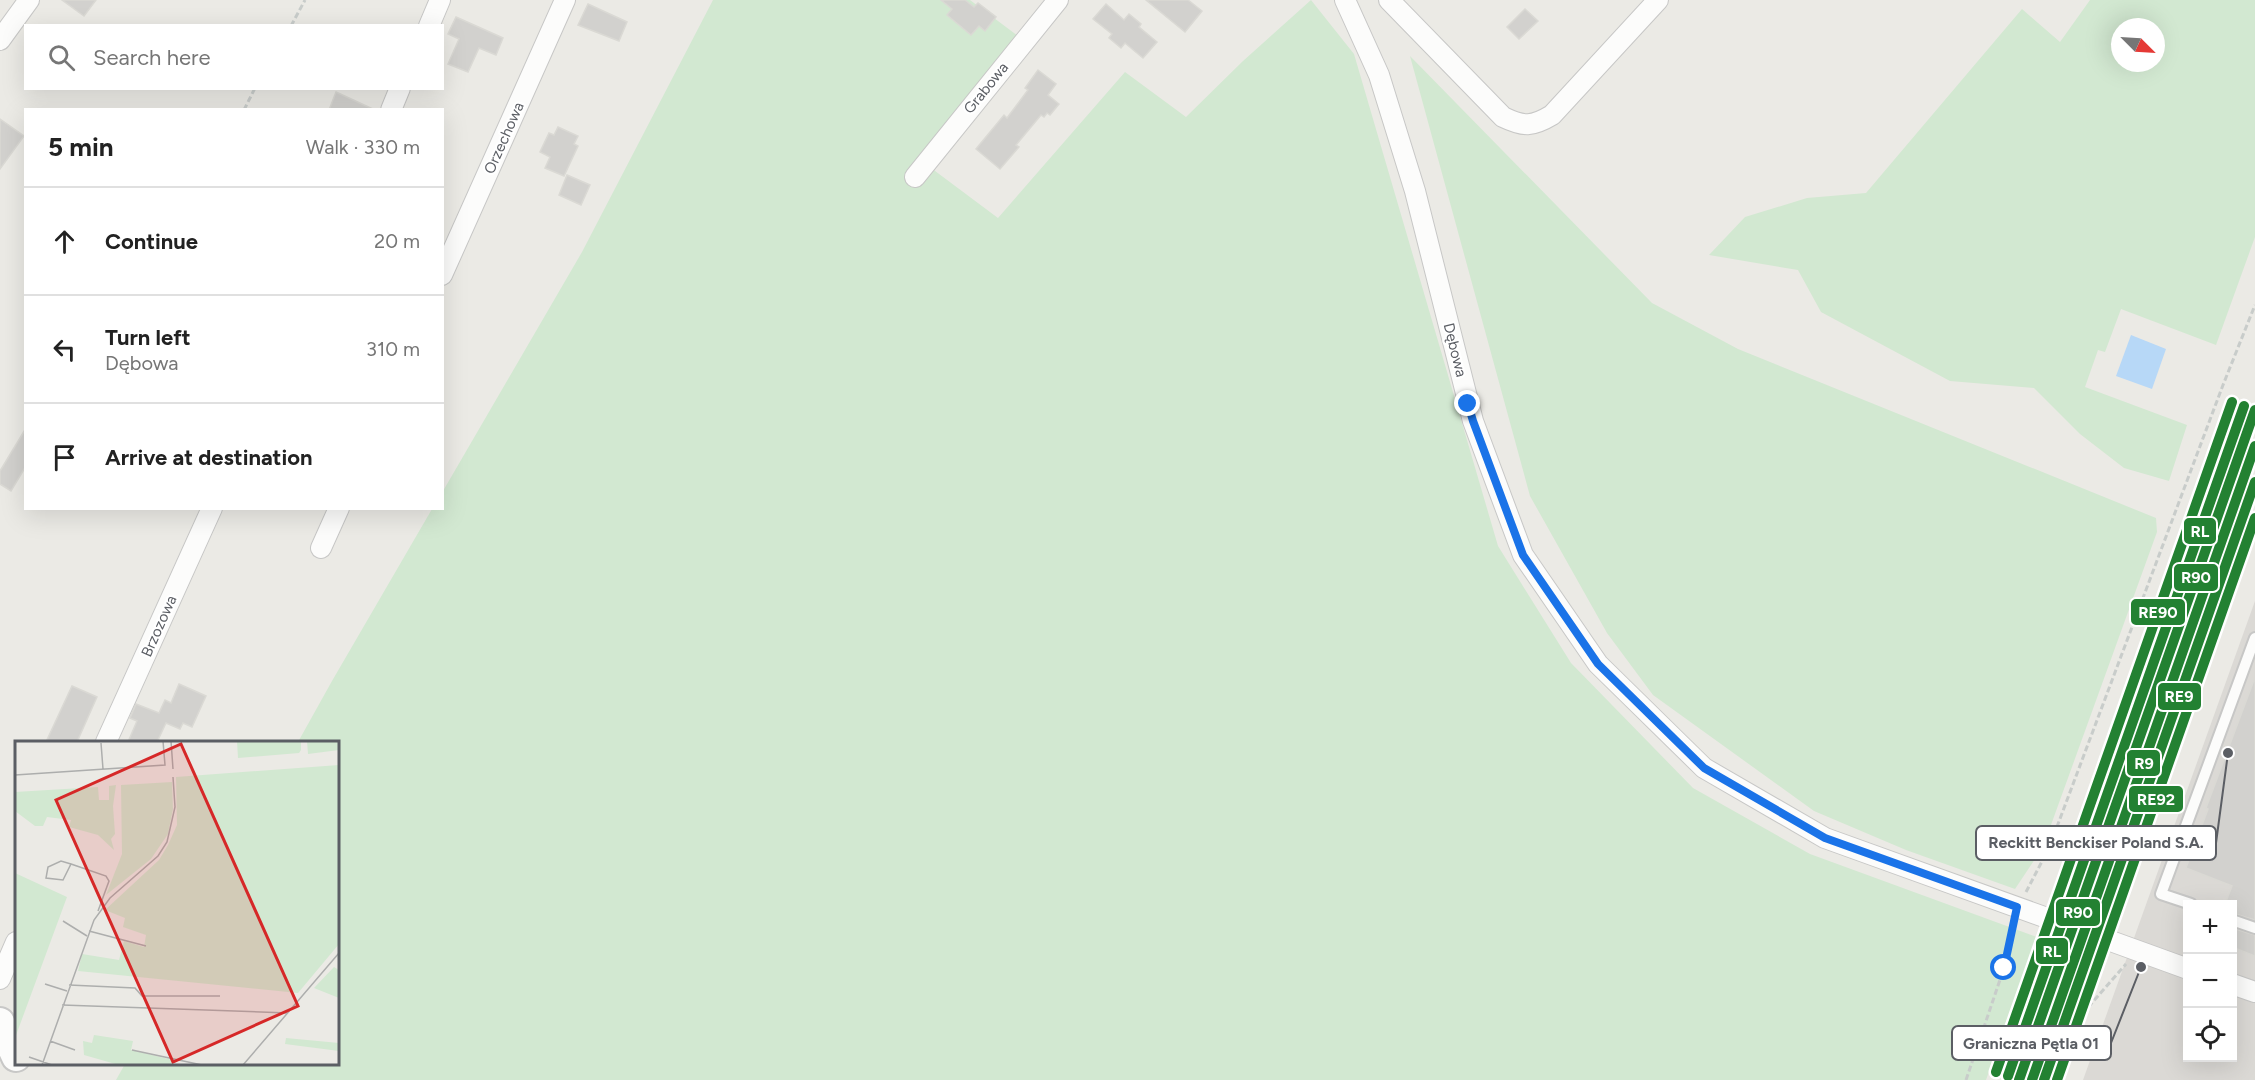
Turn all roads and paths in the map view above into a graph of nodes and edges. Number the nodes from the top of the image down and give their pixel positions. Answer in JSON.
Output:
{"nodes":[{"id":1,"x":29,"y":0,"type":"edge"},
{"id":2,"x":305,"y":0,"type":"edge"},
{"id":3,"x":440,"y":0,"type":"edge"},
{"id":4,"x":565,"y":0,"type":"edge"},
{"id":5,"x":1058,"y":0,"type":"edge"},
{"id":6,"x":1345,"y":0,"type":"edge"},
{"id":7,"x":1389,"y":0,"type":"edge"},
{"id":8,"x":1658,"y":0,"type":"edge"},
{"id":9,"x":292,"y":24,"type":"edge"},
{"id":10,"x":430,"y":24,"type":"edge"},
{"id":11,"x":0,"y":40,"type":"edge"},
{"id":12,"x":254,"y":90,"type":"edge"},
{"id":13,"x":399,"y":90,"type":"edge"},
{"id":14,"x":245,"y":108,"type":"edge"},
{"id":15,"x":392,"y":108,"type":"edge"},
{"id":16,"x":915,"y":177,"type":"dead end"},
{"id":17,"x":444,"y":271,"type":"edge"},
{"id":18,"x":2255,"y":304,"type":"edge"},
{"id":19,"x":211,"y":510,"type":"edge"},
{"id":20,"x":338,"y":510,"type":"edge"},
{"id":21,"x":321,"y":548,"type":"dead end"},
{"id":22,"x":2255,"y":638,"type":"edge"},
{"id":23,"x":106,"y":741,"type":"edge"},
{"id":24,"x":2183,"y":901,"type":"edge"},
{"id":25,"x":2017,"y":907,"type":"junction"},
{"id":26,"x":2047,"y":918,"type":"dead end"},
{"id":27,"x":2237,"y":922,"type":"edge"},
{"id":28,"x":2255,"y":928,"type":"edge"},
{"id":29,"x":2108,"y":940,"type":"dead end"},
{"id":30,"x":15,"y":944,"type":"edge"},
{"id":31,"x":2138,"y":951,"type":"junction"},
{"id":32,"x":2183,"y":968,"type":"edge"},
{"id":33,"x":0,"y":979,"type":"edge"},
{"id":34,"x":2237,"y":986,"type":"edge"},
{"id":35,"x":2255,"y":992,"type":"edge"},
{"id":36,"x":0,"y":1022,"type":"edge"},
{"id":37,"x":15,"y":1055,"type":"edge"},
{"id":38,"x":20,"y":1065,"type":"edge"},
{"id":39,"x":28,"y":1080,"type":"edge"},
{"id":40,"x":1966,"y":1080,"type":"edge"},
{"id":41,"x":2055,"y":1080,"type":"edge"}],
"edges":[{"from":1,"to":11,"type":"street"},
{"from":2,"to":9,"type":"path"},
{"from":3,"to":10,"type":"street"},
{"from":4,"to":17,"type":"street","name":"Orzechowa"},
{"from":5,"to":16,"type":"street","name":"Grabowa"},
{"from":6,"to":25,"type":"street","name":"Dębowa"},
{"from":7,"to":8,"type":"street"},
{"from":12,"to":14,"type":"path"},
{"from":13,"to":15,"type":"street"},
{"from":18,"to":25,"type":"path"},
{"from":19,"to":23,"type":"street","name":"Brzozowa"},
{"from":20,"to":21,"type":"street"},
{"from":22,"to":24,"type":"lane"},
{"from":25,"to":26,"type":"street","name":"Dębowa"},
{"from":25,"to":40,"type":"path"},
{"from":27,"to":28,"type":"lane"},
{"from":29,"to":31,"type":"street"},
{"from":30,"to":33,"type":"street"},
{"from":31,"to":32,"type":"street"},
{"from":31,"to":41,"type":"path"},
{"from":34,"to":35,"type":"street"},
{"from":36,"to":37,"type":"street"},
{"from":38,"to":39,"type":"street"}]}
